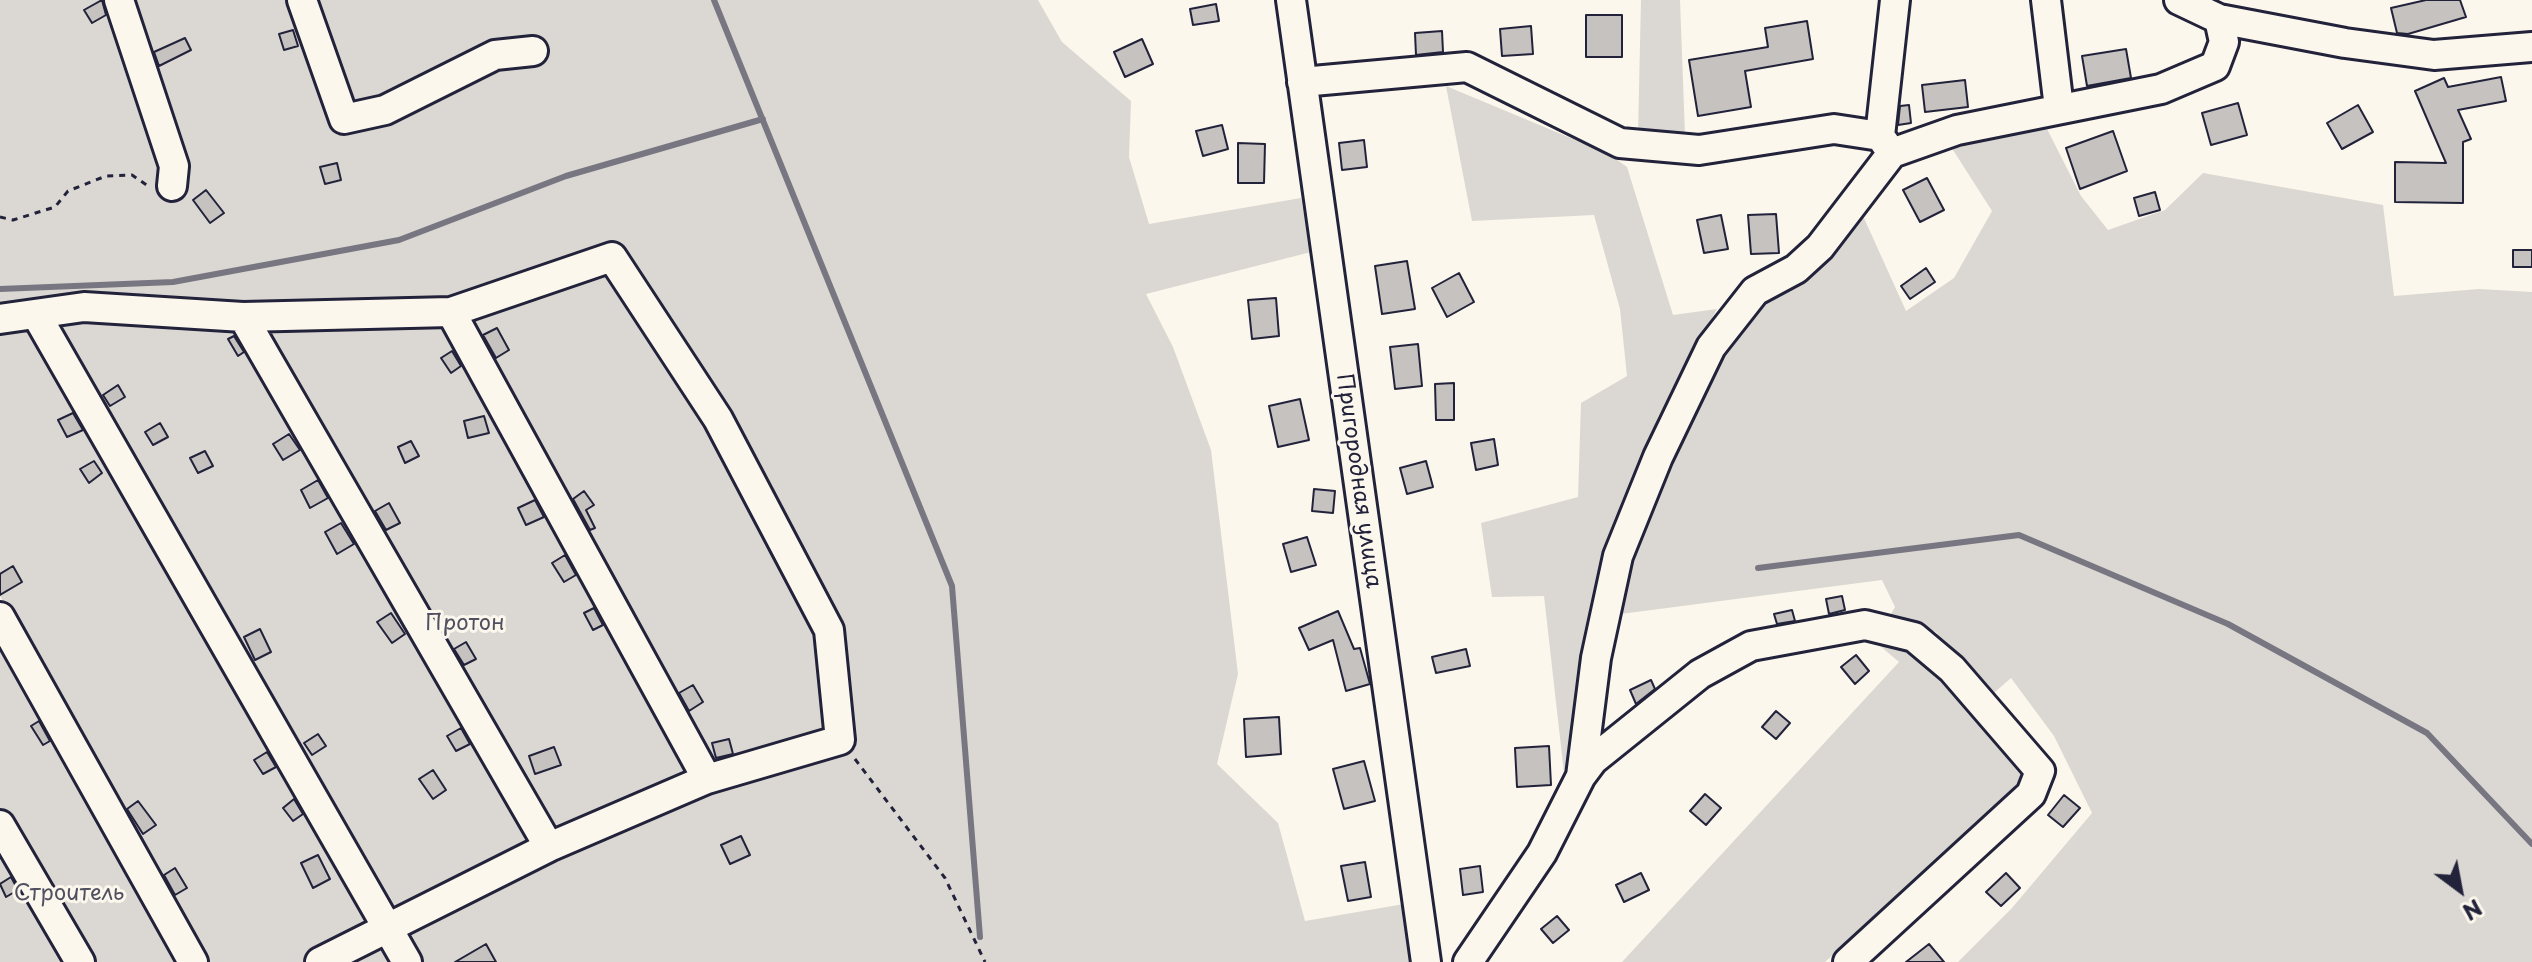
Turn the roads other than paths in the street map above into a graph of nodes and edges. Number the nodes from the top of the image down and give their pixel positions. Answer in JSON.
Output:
{"nodes":[{"id":1,"x":119,"y":0,"type":"edge"},
{"id":2,"x":302,"y":0,"type":"edge"},
{"id":3,"x":1291,"y":0,"type":"edge"},
{"id":4,"x":1895,"y":0,"type":"edge"},
{"id":5,"x":2046,"y":0,"type":"edge"},
{"id":6,"x":2179,"y":0,"type":"edge"},
{"id":7,"x":2219,"y":19,"type":"junction"},
{"id":8,"x":2532,"y":47,"type":"edge"},
{"id":9,"x":533,"y":51,"type":"dead end"},
{"id":10,"x":1302,"y":82,"type":"junction"},
{"id":11,"x":2059,"y":108,"type":"junction"},
{"id":12,"x":1886,"y":145,"type":"junction"},
{"id":13,"x":172,"y":186,"type":"road end"},
{"id":14,"x":451,"y":312,"type":"junction"},
{"id":15,"x":37,"y":316,"type":"junction"},
{"id":16,"x":243,"y":317,"type":"junction"},
{"id":17,"x":0,"y":319,"type":"edge"},
{"id":18,"x":0,"y":617,"type":"edge"},
{"id":19,"x":1581,"y":776,"type":"junction"},
{"id":20,"x":707,"y":779,"type":"junction"},
{"id":21,"x":0,"y":825,"type":"edge"},
{"id":22,"x":549,"y":847,"type":"junction"},
{"id":23,"x":386,"y":927,"type":"junction"},
{"id":24,"x":80,"y":962,"type":"edge"},
{"id":25,"x":193,"y":962,"type":"edge"},
{"id":26,"x":320,"y":962,"type":"edge"},
{"id":27,"x":407,"y":962,"type":"edge"},
{"id":28,"x":1426,"y":962,"type":"edge"},
{"id":29,"x":1468,"y":962,"type":"edge"},
{"id":30,"x":1848,"y":962,"type":"edge"}],
"edges":[{"from":1,"to":13,"type":"street"},
{"from":2,"to":9,"type":"street"},
{"from":3,"to":10,"type":"street","name":"Пригородная улица"},
{"from":4,"to":12,"type":"street"},
{"from":5,"to":11,"type":"street"},
{"from":6,"to":7,"type":"street"},
{"from":7,"to":8,"type":"street"},
{"from":7,"to":11,"type":"street"},
{"from":10,"to":12,"type":"street"},
{"from":10,"to":28,"type":"street","name":"Пригородная улица"},
{"from":11,"to":12,"type":"street"},
{"from":12,"to":19,"type":"street"},
{"from":14,"to":16,"type":"street"},
{"from":14,"to":20,"type":"street"},
{"from":14,"to":20,"type":"street"},
{"from":15,"to":16,"type":"street"},
{"from":15,"to":17,"type":"street"},
{"from":15,"to":23,"type":"street"},
{"from":16,"to":22,"type":"street"},
{"from":18,"to":25,"type":"street"},
{"from":19,"to":29,"type":"street"},
{"from":19,"to":30,"type":"street"},
{"from":20,"to":22,"type":"street"},
{"from":21,"to":24,"type":"street"},
{"from":22,"to":23,"type":"street"},
{"from":23,"to":26,"type":"street"},
{"from":23,"to":27,"type":"street"}]}
